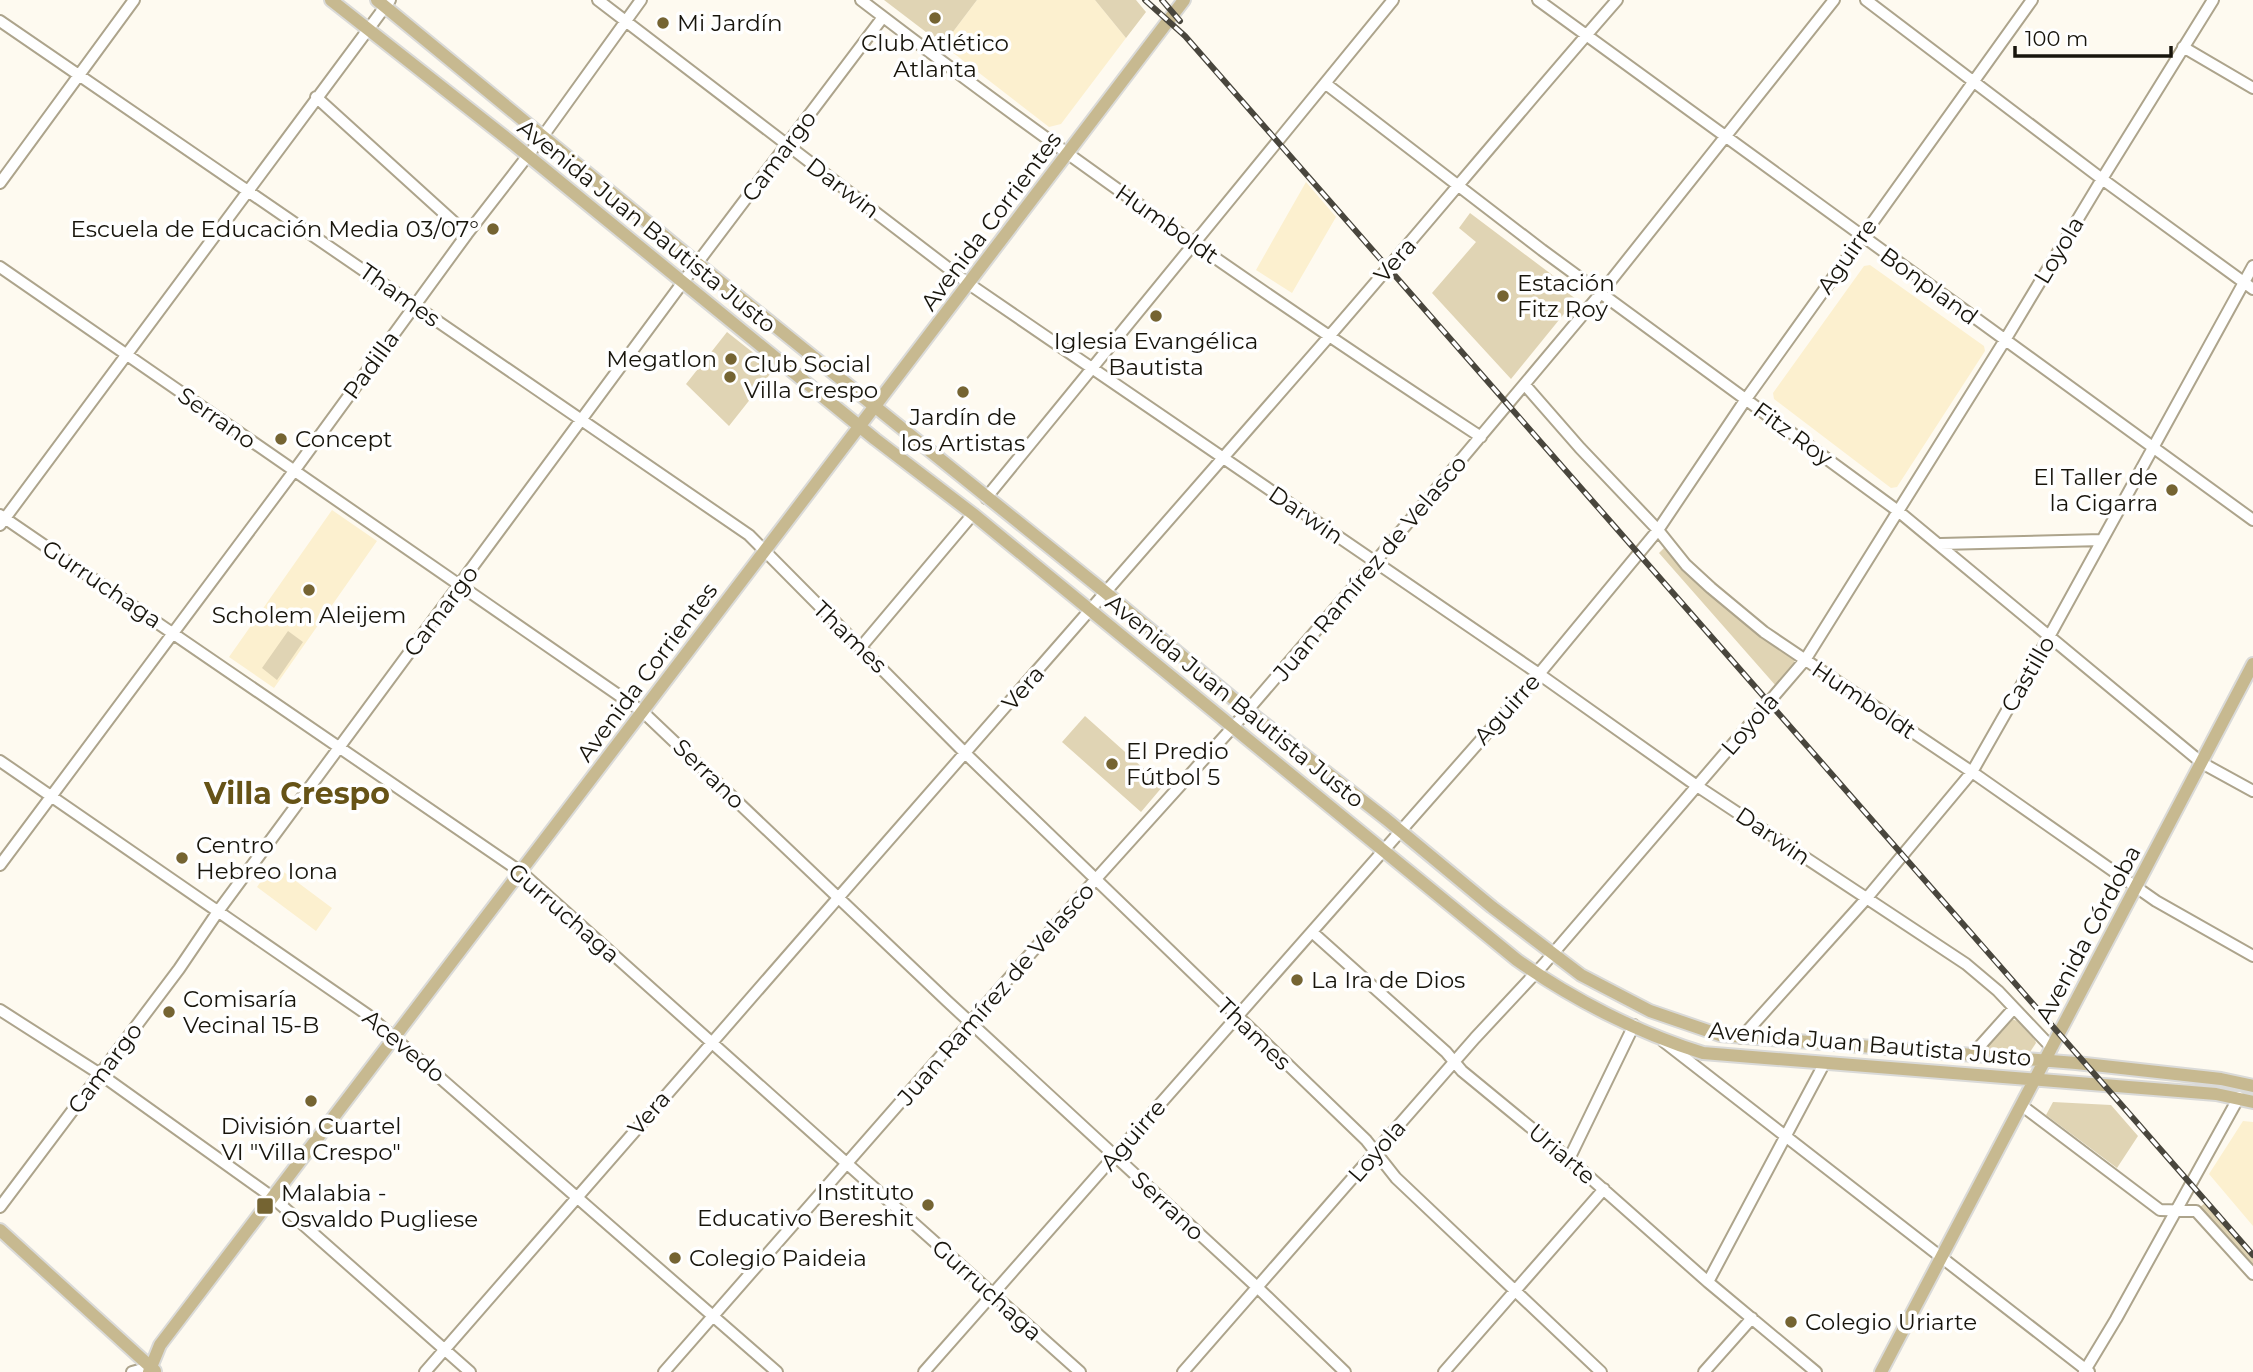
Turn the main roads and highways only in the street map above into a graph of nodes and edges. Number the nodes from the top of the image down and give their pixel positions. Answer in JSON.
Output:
{"nodes":[{"id":1,"x":331,"y":0,"type":"edge"},
{"id":2,"x":1184,"y":0,"type":"edge"},
{"id":3,"x":384,"y":2,"type":"edge"},
{"id":4,"x":876,"y":406,"type":"junction"},
{"id":5,"x":860,"y":426,"type":"junction"},
{"id":6,"x":2253,"y":664,"type":"edge"},
{"id":7,"x":2045,"y":1060,"type":"junction"},
{"id":8,"x":2253,"y":1070,"type":"edge"},
{"id":9,"x":2035,"y":1080,"type":"junction"},
{"id":10,"x":2250,"y":1084,"type":"edge"},
{"id":11,"x":2239,"y":1097,"type":"junction"},
{"id":12,"x":2253,"y":1102,"type":"edge"},
{"id":13,"x":0,"y":1230,"type":"edge"},
{"id":14,"x":152,"y":1370,"type":"edge"},
{"id":15,"x":1881,"y":1372,"type":"edge"}],
"edges":[{"from":1,"to":5,"type":"main road","name":"Avenida Juan Bautista Justo"},
{"from":2,"to":4,"type":"main road","name":"Avenida Corrientes"},
{"from":3,"to":4,"type":"main road","name":"Avenida Juan Bautista Justo"},
{"from":4,"to":5,"type":"main road","name":"Avenida Corrientes"},
{"from":4,"to":7,"type":"main road","name":"Avenida Juan Bautista Justo"},
{"from":5,"to":9,"type":"main road","name":"Avenida Juan Bautista Justo"},
{"from":5,"to":14,"type":"main road","name":"Avenida Corrientes"},
{"from":6,"to":7,"type":"main road","name":"Avenida Córdoba"},
{"from":7,"to":9,"type":"main road","name":"Avenida Córdoba"},
{"from":7,"to":10,"type":"main road","name":"Avenida Juan Bautista Justo"},
{"from":8,"to":10,"type":"main road"},
{"from":9,"to":11,"type":"main road","name":"Avenida Juan Bautista Justo"},
{"from":9,"to":15,"type":"main road","name":"Avenida Córdoba"},
{"from":10,"to":11,"type":"main road"},
{"from":11,"to":12,"type":"main road","name":"Avenida Juan Bautista Justo"},
{"from":13,"to":14,"type":"main road"}]}
